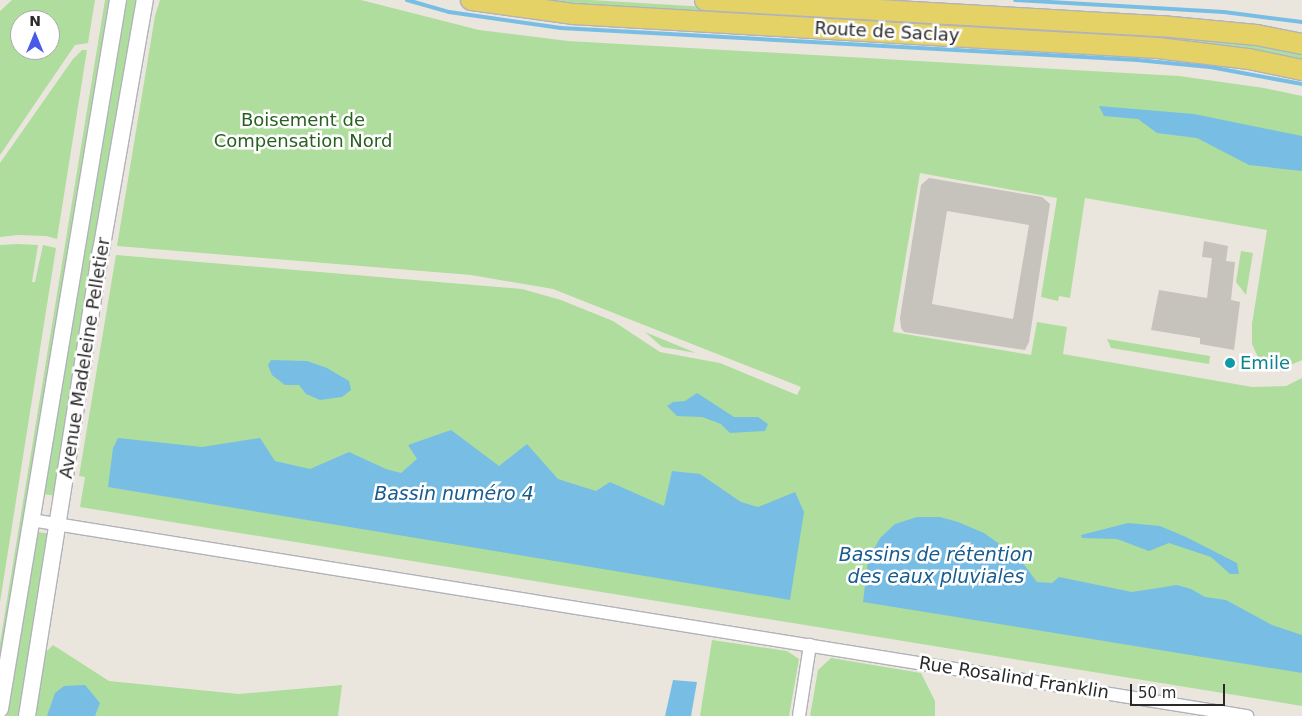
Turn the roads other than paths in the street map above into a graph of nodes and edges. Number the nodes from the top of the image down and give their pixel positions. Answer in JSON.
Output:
{"nodes":[{"id":1,"x":118,"y":0,"type":"edge"},
{"id":2,"x":145,"y":0,"type":"edge"},
{"id":3,"x":471,"y":0,"type":"edge"},
{"id":4,"x":704,"y":0,"type":"edge"},
{"id":5,"x":1302,"y":44,"type":"edge"},
{"id":6,"x":1302,"y":70,"type":"edge"},
{"id":7,"x":31,"y":520,"type":"junction"},
{"id":8,"x":57,"y":526,"type":"junction"},
{"id":9,"x":810,"y":645,"type":"junction"},
{"id":10,"x":0,"y":709,"type":"edge"},
{"id":11,"x":27,"y":716,"type":"edge"},
{"id":12,"x":799,"y":716,"type":"edge"},
{"id":13,"x":1247,"y":716,"type":"edge"}],
"edges":[{"from":1,"to":7,"type":"street","name":"Avenue Madeleine Pelletier"},
{"from":2,"to":8,"type":"street","name":"Avenue Madeleine Pelletier"},
{"from":3,"to":6,"type":"main road","name":"Route de Saclay"},
{"from":4,"to":5,"type":"main road","name":"Route de Saclay"},
{"from":7,"to":8,"type":"street","name":"Rue Rosalind Franklin"},
{"from":7,"to":10,"type":"street","name":"Avenue Madeleine Pelletier"},
{"from":8,"to":9,"type":"street","name":"Rue Rosalind Franklin"},
{"from":8,"to":11,"type":"street","name":"Avenue Madeleine Pelletier"},
{"from":9,"to":12,"type":"street"},
{"from":9,"to":13,"type":"street","name":"Rue Rosalind Franklin"}]}
